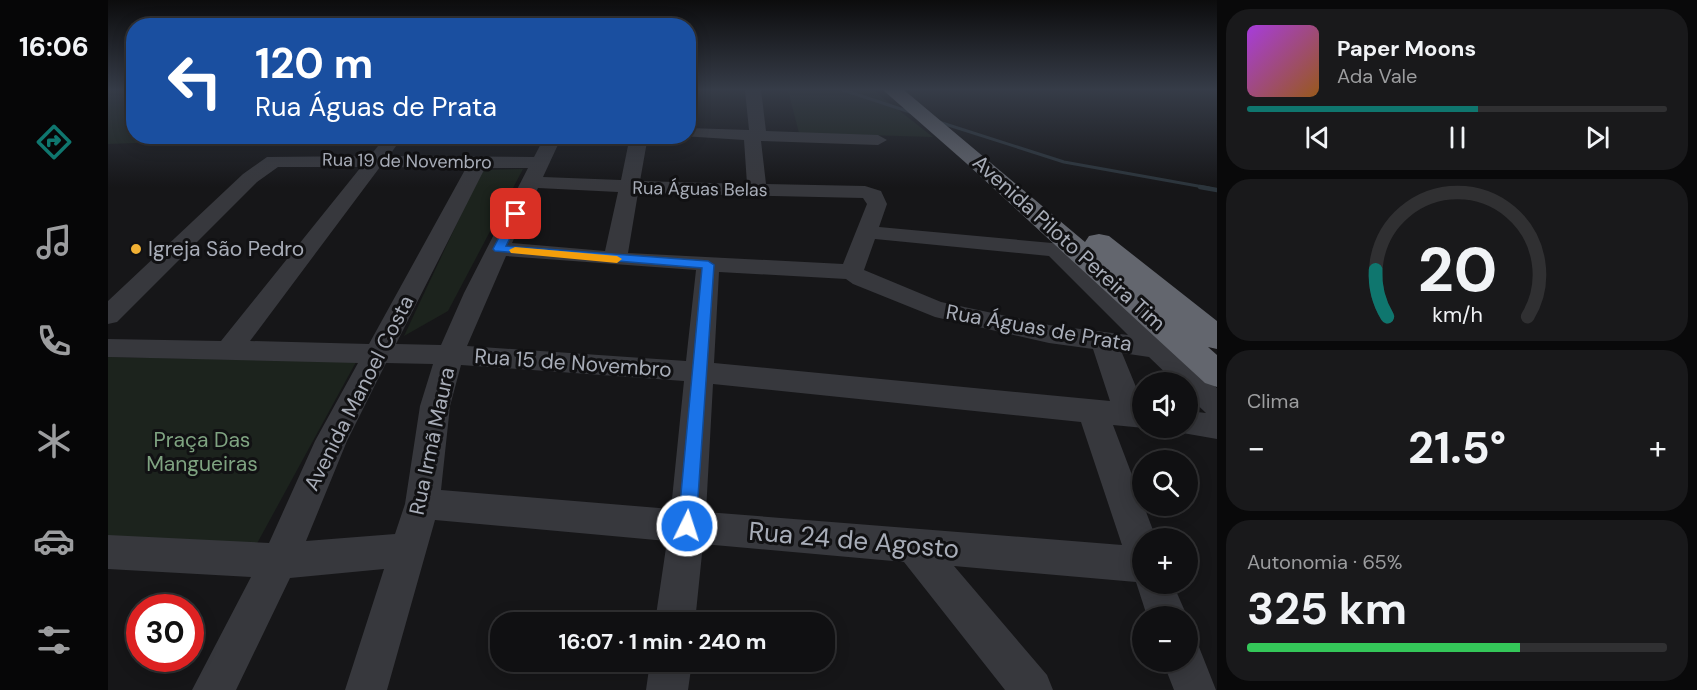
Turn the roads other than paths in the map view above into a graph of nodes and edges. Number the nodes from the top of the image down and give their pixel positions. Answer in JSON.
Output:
{"nodes":[{"id":1,"x":754,"y":122,"type":"edge"},
{"id":2,"x":944,"y":123,"type":"joint"},
{"id":3,"x":696,"y":133,"type":"edge"},
{"id":4,"x":755,"y":135,"type":"junction"},
{"id":5,"x":878,"y":140,"type":"dead end"},
{"id":6,"x":388,"y":144,"type":"edge"},
{"id":7,"x":551,"y":144,"type":"edge"},
{"id":8,"x":637,"y":144,"type":"edge"},
{"id":9,"x":375,"y":162,"type":"junction"},
{"id":10,"x":479,"y":162,"type":"junction"},
{"id":11,"x":536,"y":172,"type":"junction"},
{"id":12,"x":627,"y":187,"type":"junction"},
{"id":13,"x":757,"y":191,"type":"junction"},
{"id":14,"x":868,"y":232,"type":"junction"},
{"id":15,"x":499,"y":249,"type":"junction"},
{"id":16,"x":615,"y":259,"type":"junction"},
{"id":17,"x":708,"y":265,"type":"junction"},
{"id":18,"x":852,"y":272,"type":"junction"},
{"id":19,"x":108,"y":316,"type":"edge"},
{"id":20,"x":1217,"y":338,"type":"edge"},
{"id":21,"x":1104,"y":341,"type":"junction"},
{"id":22,"x":108,"y":348,"type":"edge"},
{"id":23,"x":1156,"y":348,"type":"junction"},
{"id":24,"x":228,"y":351,"type":"junction"},
{"id":25,"x":379,"y":352,"type":"junction"},
{"id":26,"x":450,"y":355,"type":"junction"},
{"id":27,"x":697,"y":372,"type":"junction"},
{"id":28,"x":1217,"y":374,"type":"edge"},
{"id":29,"x":1132,"y":405,"type":"edge"},
{"id":30,"x":1217,"y":406,"type":"edge"},
{"id":31,"x":1092,"y":411,"type":"junction"},
{"id":32,"x":1132,"y":415,"type":"edge"},
{"id":33,"x":1198,"y":424,"type":"edge"},
{"id":34,"x":1217,"y":427,"type":"edge"},
{"id":35,"x":422,"y":504,"type":"junction"},
{"id":36,"x":687,"y":526,"type":"junction"},
{"id":37,"x":1134,"y":528,"type":"edge"},
{"id":38,"x":914,"y":546,"type":"junction"},
{"id":39,"x":406,"y":550,"type":"junction"},
{"id":40,"x":108,"y":552,"type":"edge"},
{"id":41,"x":279,"y":561,"type":"junction"},
{"id":42,"x":1132,"y":564,"type":"edge"},
{"id":43,"x":676,"y":612,"type":"edge"},
{"id":44,"x":670,"y":672,"type":"edge"},
{"id":45,"x":1188,"y":672,"type":"edge"},
{"id":46,"x":213,"y":690,"type":"edge"},
{"id":47,"x":366,"y":690,"type":"edge"},
{"id":48,"x":667,"y":690,"type":"edge"},
{"id":49,"x":1032,"y":690,"type":"edge"},
{"id":50,"x":1195,"y":690,"type":"edge"}],
"edges":[{"from":1,"to":4,"type":"street"},
{"from":2,"to":20,"type":"highway","name":"Avenida Piloto Pereira Tim"},
{"from":2,"to":28,"type":"highway","name":"Avenida Piloto Pereira Tim"},
{"from":3,"to":4,"type":"street"},
{"from":4,"to":5,"type":"street"},
{"from":4,"to":13,"type":"street"},
{"from":6,"to":9,"type":"street"},
{"from":7,"to":11,"type":"street","name":"Rua Irmã Maura"},
{"from":8,"to":12,"type":"street"},
{"from":9,"to":10,"type":"street","name":"Rua 19 de Novembro"},
{"from":9,"to":19,"type":"street","name":"Rua 19 de Novembro"},
{"from":9,"to":24,"type":"street"},
{"from":10,"to":11,"type":"street","name":"Rua 19 de Novembro"},
{"from":10,"to":25,"type":"street","name":"Avenida Manoel Costa"},
{"from":11,"to":12,"type":"street","name":"Rua Águas Belas"},
{"from":11,"to":15,"type":"street","name":"Rua Irmã Maura"},
{"from":12,"to":13,"type":"street","name":"Rua Águas Belas"},
{"from":12,"to":16,"type":"street"},
{"from":13,"to":14,"type":"street","name":"Rua Águas Belas"},
{"from":14,"to":18,"type":"street"},
{"from":14,"to":23,"type":"street"},
{"from":15,"to":16,"type":"street","name":"Rua Águas de Prata"},
{"from":15,"to":26,"type":"street","name":"Rua Irmã Maura"},
{"from":16,"to":17,"type":"street","name":"Rua Águas de Prata"},
{"from":17,"to":18,"type":"street","name":"Rua Águas de Prata"},
{"from":17,"to":27,"type":"street"},
{"from":18,"to":21,"type":"street","name":"Rua Águas de Prata"},
{"from":21,"to":23,"type":"street","name":"Rua Águas de Prata"},
{"from":21,"to":29,"type":"street"},
{"from":22,"to":24,"type":"street","name":"Rua 15 de Novembro"},
{"from":23,"to":30,"type":"street"},
{"from":24,"to":25,"type":"street","name":"Rua 15 de Novembro"},
{"from":25,"to":26,"type":"street","name":"Rua 15 de Novembro"},
{"from":25,"to":41,"type":"street","name":"Avenida Manoel Costa"},
{"from":26,"to":27,"type":"street","name":"Rua 15 de Novembro"},
{"from":26,"to":35,"type":"street","name":"Rua Irmã Maura"},
{"from":27,"to":31,"type":"street","name":"Rua 15 de Novembro"},
{"from":27,"to":36,"type":"street"},
{"from":31,"to":32,"type":"street","name":"Rua 15 de Novembro"},
{"from":31,"to":37,"type":"street"},
{"from":33,"to":34,"type":"street"},
{"from":35,"to":36,"type":"street","name":"Rua 24 de Agosto"},
{"from":35,"to":39,"type":"street","name":"Rua Irmã Maura"},
{"from":36,"to":38,"type":"street","name":"Rua 24 de Agosto"},
{"from":36,"to":43,"type":"street"},
{"from":38,"to":42,"type":"street","name":"Rua 24 de Agosto"},
{"from":38,"to":49,"type":"street"},
{"from":39,"to":41,"type":"street"},
{"from":39,"to":47,"type":"street","name":"Rua Irmã Maura"},
{"from":40,"to":41,"type":"street"},
{"from":41,"to":46,"type":"street","name":"Avenida Manoel Costa"},
{"from":44,"to":48,"type":"street"},
{"from":45,"to":50,"type":"street"}]}
